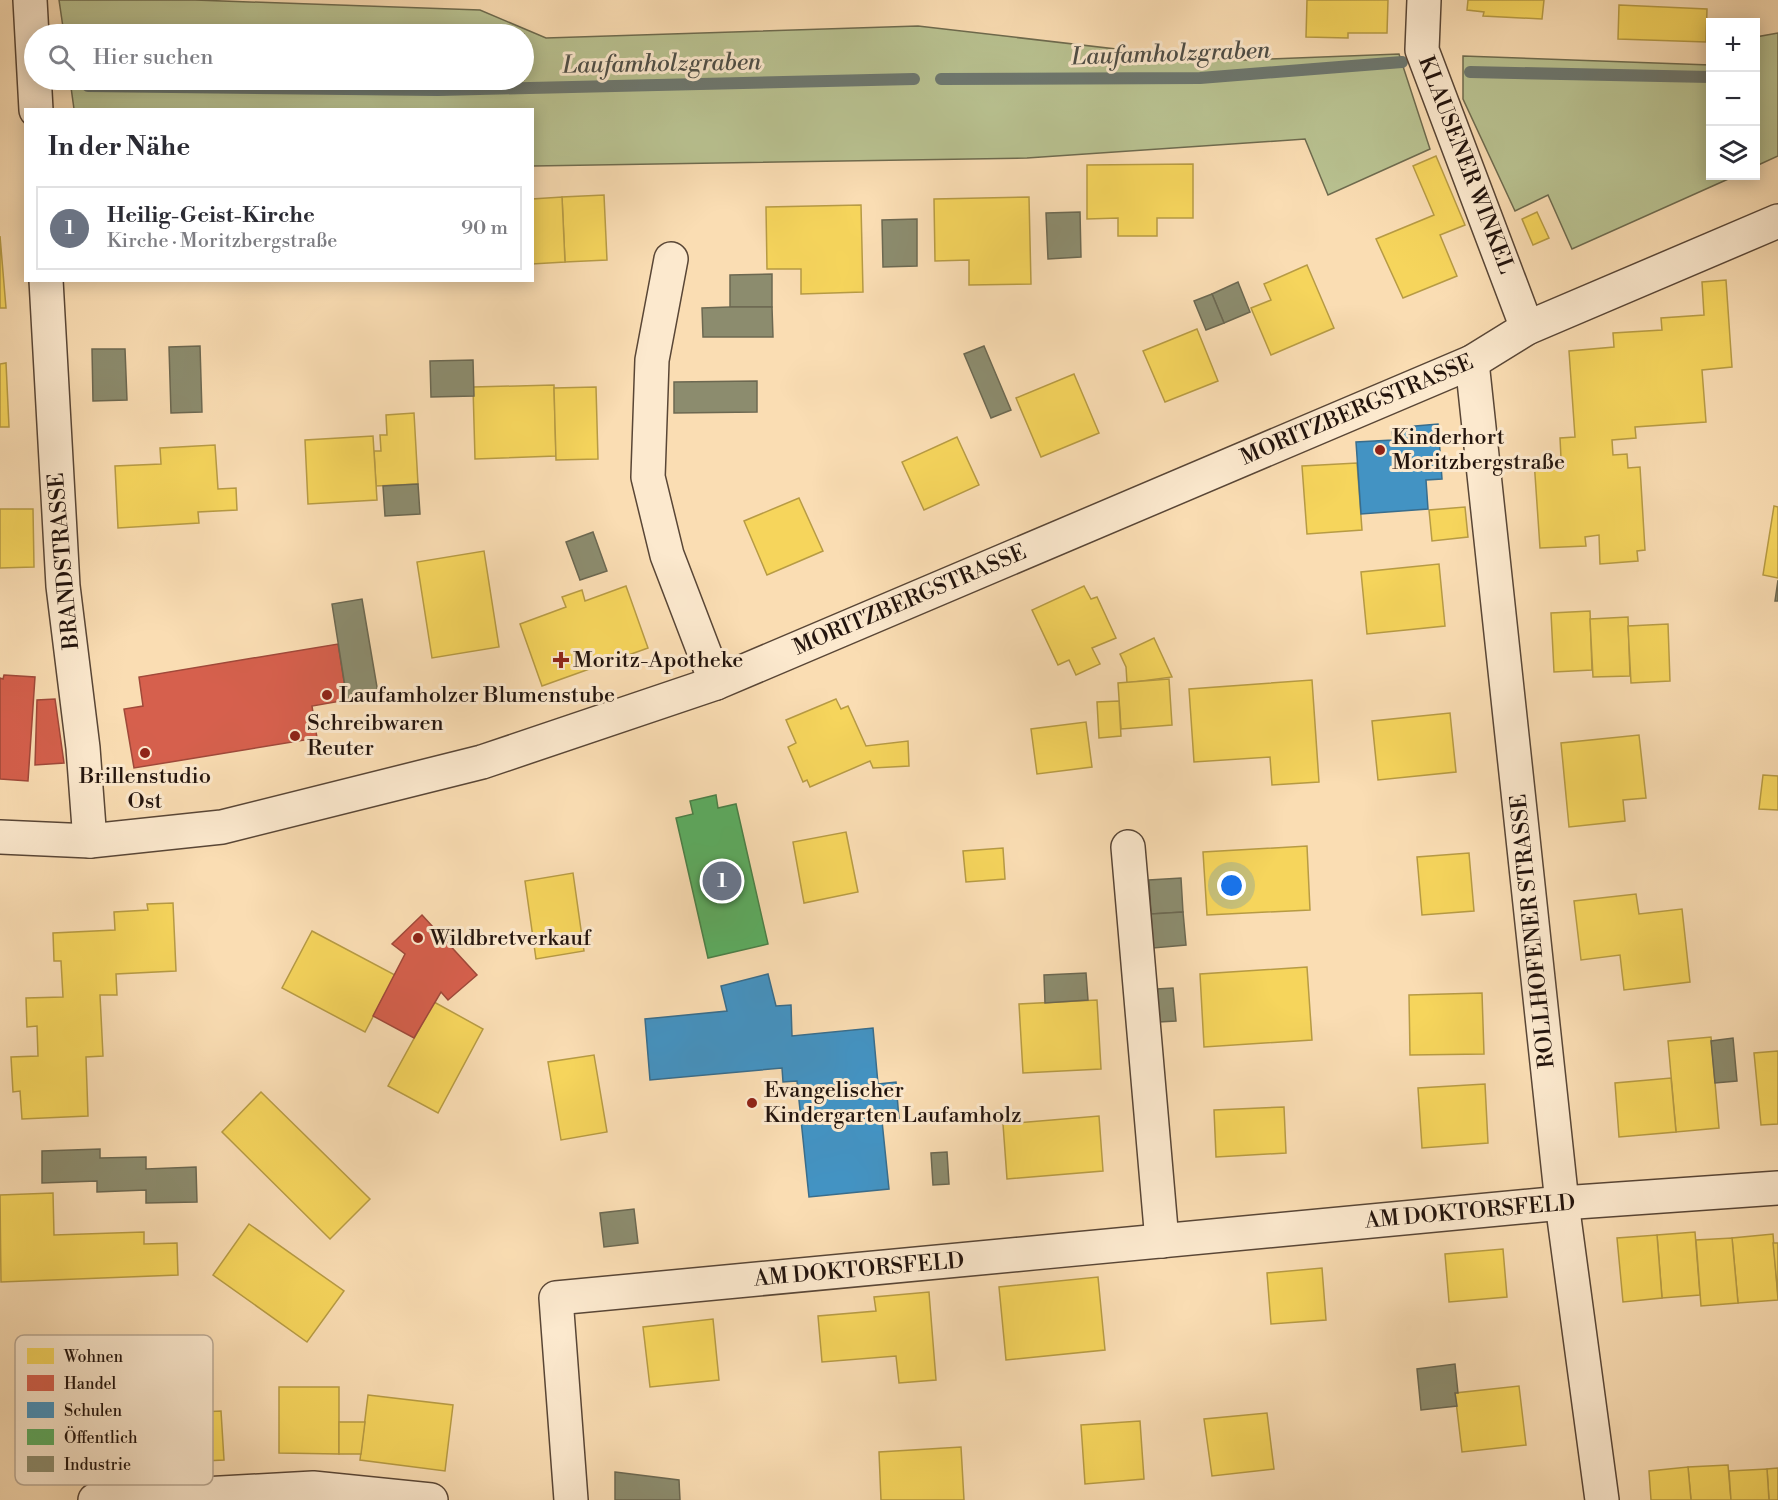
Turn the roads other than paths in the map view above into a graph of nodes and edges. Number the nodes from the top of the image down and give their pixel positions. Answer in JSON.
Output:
{"nodes":[{"id":1,"x":30,"y":0,"type":"edge"},
{"id":2,"x":1424,"y":0,"type":"edge"},
{"id":3,"x":31,"y":24,"type":"edge"},
{"id":4,"x":35,"y":90,"type":"edge"},
{"id":5,"x":36,"y":108,"type":"edge"},
{"id":6,"x":1778,"y":221,"type":"edge"},
{"id":7,"x":671,"y":259,"type":"dead end"},
{"id":8,"x":46,"y":282,"type":"edge"},
{"id":9,"x":1527,"y":328,"type":"junction"},
{"id":10,"x":1472,"y":362,"type":"junction"},
{"id":11,"x":716,"y":683,"type":"junction"},
{"id":12,"x":0,"y":837,"type":"edge"},
{"id":13,"x":90,"y":841,"type":"junction"},
{"id":14,"x":1128,"y":847,"type":"dead end"},
{"id":15,"x":1778,"y":1188,"type":"edge"},
{"id":16,"x":1563,"y":1203,"type":"junction"},
{"id":17,"x":1162,"y":1241,"type":"junction"},
{"id":18,"x":95,"y":1500,"type":"edge"},
{"id":19,"x":430,"y":1500,"type":"edge"},
{"id":20,"x":572,"y":1500,"type":"edge"},
{"id":21,"x":1602,"y":1500,"type":"edge"}],
"edges":[{"from":1,"to":3,"type":"street"},
{"from":2,"to":9,"type":"street","name":"KLAUSENER WINKEL"},
{"from":4,"to":5,"type":"street"},
{"from":6,"to":9,"type":"street","name":"MORITZBERGSTRASSE"},
{"from":7,"to":11,"type":"street"},
{"from":8,"to":13,"type":"street","name":"BRANDSTRASSE"},
{"from":9,"to":10,"type":"street","name":"MORITZBERGSTRASSE"},
{"from":10,"to":11,"type":"street","name":"MORITZBERGSTRASSE"},
{"from":10,"to":16,"type":"street","name":"ROLLHOFENER STRASSE"},
{"from":11,"to":13,"type":"street","name":"MORITZBERGSTRASSE"},
{"from":12,"to":13,"type":"street","name":"MORITZBERGSTRASSE"},
{"from":14,"to":17,"type":"street"},
{"from":15,"to":16,"type":"street","name":"AM DOKTORSFELD"},
{"from":16,"to":17,"type":"street","name":"AM DOKTORSFELD"},
{"from":16,"to":21,"type":"street","name":"ROLLHOFENER STRASSE"},
{"from":17,"to":20,"type":"street","name":"AM DOKTORSFELD"},
{"from":18,"to":19,"type":"street"}]}
